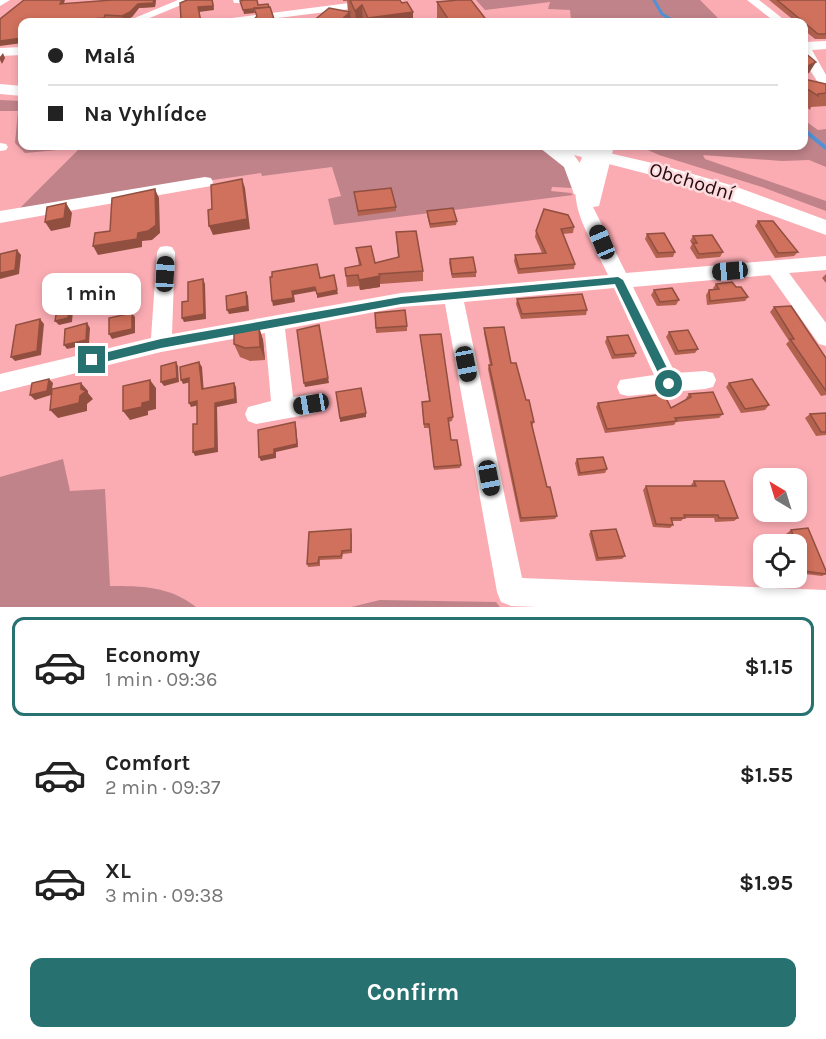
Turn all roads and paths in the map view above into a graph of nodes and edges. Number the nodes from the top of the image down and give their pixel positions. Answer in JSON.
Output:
{"nodes":[{"id":1,"x":163,"y":0,"type":"edge"},
{"id":2,"x":188,"y":0,"type":"edge"},
{"id":3,"x":398,"y":0,"type":"edge"},
{"id":4,"x":752,"y":0,"type":"edge"},
{"id":5,"x":148,"y":17,"type":"junction"},
{"id":6,"x":145,"y":18,"type":"edge"},
{"id":7,"x":256,"y":18,"type":"edge"},
{"id":8,"x":776,"y":18,"type":"edge"},
{"id":9,"x":826,"y":45,"type":"edge"},
{"id":10,"x":808,"y":46,"type":"edge"},
{"id":11,"x":18,"y":51,"type":"edge"},
{"id":12,"x":0,"y":52,"type":"edge"},
{"id":13,"x":808,"y":56,"type":"edge"},
{"id":14,"x":826,"y":84,"type":"edge"},
{"id":15,"x":0,"y":89,"type":"edge"},
{"id":16,"x":18,"y":91,"type":"edge"},
{"id":17,"x":0,"y":96,"type":"edge"},
{"id":18,"x":18,"y":98,"type":"edge"},
{"id":19,"x":552,"y":150,"type":"edge"},
{"id":20,"x":598,"y":151,"type":"edge"},
{"id":21,"x":637,"y":156,"type":"edge"},
{"id":22,"x":206,"y":182,"type":"dead end"},
{"id":23,"x":581,"y":190,"type":"junction"},
{"id":24,"x":0,"y":217,"type":"edge"},
{"id":25,"x":826,"y":219,"type":"edge"},
{"id":26,"x":594,"y":223,"type":"junction"},
{"id":27,"x":826,"y":228,"type":"edge"},
{"id":28,"x":166,"y":252,"type":"dead end"},
{"id":29,"x":826,"y":263,"type":"edge"},
{"id":30,"x":774,"y":267,"type":"junction"},
{"id":31,"x":618,"y":280,"type":"junction"},
{"id":32,"x":453,"y":296,"type":"junction"},
{"id":33,"x":274,"y":323,"type":"junction"},
{"id":34,"x":826,"y":338,"type":"edge"},
{"id":35,"x":161,"y":344,"type":"junction"},
{"id":36,"x":705,"y":380,"type":"dead end"},
{"id":37,"x":0,"y":383,"type":"edge"},
{"id":38,"x":669,"y":384,"type":"junction"},
{"id":39,"x":628,"y":387,"type":"dead end"},
{"id":40,"x":311,"y":404,"type":"dead end"},
{"id":41,"x":284,"y":409,"type":"junction"},
{"id":42,"x":256,"y":414,"type":"dead end"},
{"id":43,"x":826,"y":604,"type":"edge"}],
"edges":[{"from":1,"to":5,"type":"street"},
{"from":2,"to":5,"type":"street"},
{"from":3,"to":7,"type":"street"},
{"from":4,"to":8,"type":"street"},
{"from":5,"to":6,"type":"street"},
{"from":9,"to":10,"type":"street"},
{"from":11,"to":12,"type":"street"},
{"from":13,"to":14,"type":"street"},
{"from":15,"to":16,"type":"main road"},
{"from":17,"to":18,"type":"main road"},
{"from":19,"to":23,"type":"main road"},
{"from":20,"to":21,"type":"main road","name":"Obchodní"},
{"from":20,"to":23,"type":"street"},
{"from":20,"to":26,"type":"street"},
{"from":21,"to":25,"type":"main road","name":"Obchodní"},
{"from":21,"to":27,"type":"main road","name":"Obchodní"},
{"from":22,"to":24,"type":"street"},
{"from":23,"to":26,"type":"street"},
{"from":26,"to":31,"type":"street"},
{"from":28,"to":35,"type":"street"},
{"from":29,"to":30,"type":"street"},
{"from":30,"to":31,"type":"street"},
{"from":30,"to":34,"type":"street"},
{"from":31,"to":32,"type":"street"},
{"from":31,"to":38,"type":"street"},
{"from":32,"to":33,"type":"street"},
{"from":32,"to":43,"type":"street"},
{"from":33,"to":35,"type":"street"},
{"from":33,"to":41,"type":"street"},
{"from":35,"to":37,"type":"street"},
{"from":36,"to":38,"type":"street"},
{"from":38,"to":39,"type":"street"},
{"from":40,"to":41,"type":"street"},
{"from":41,"to":42,"type":"street"}]}
